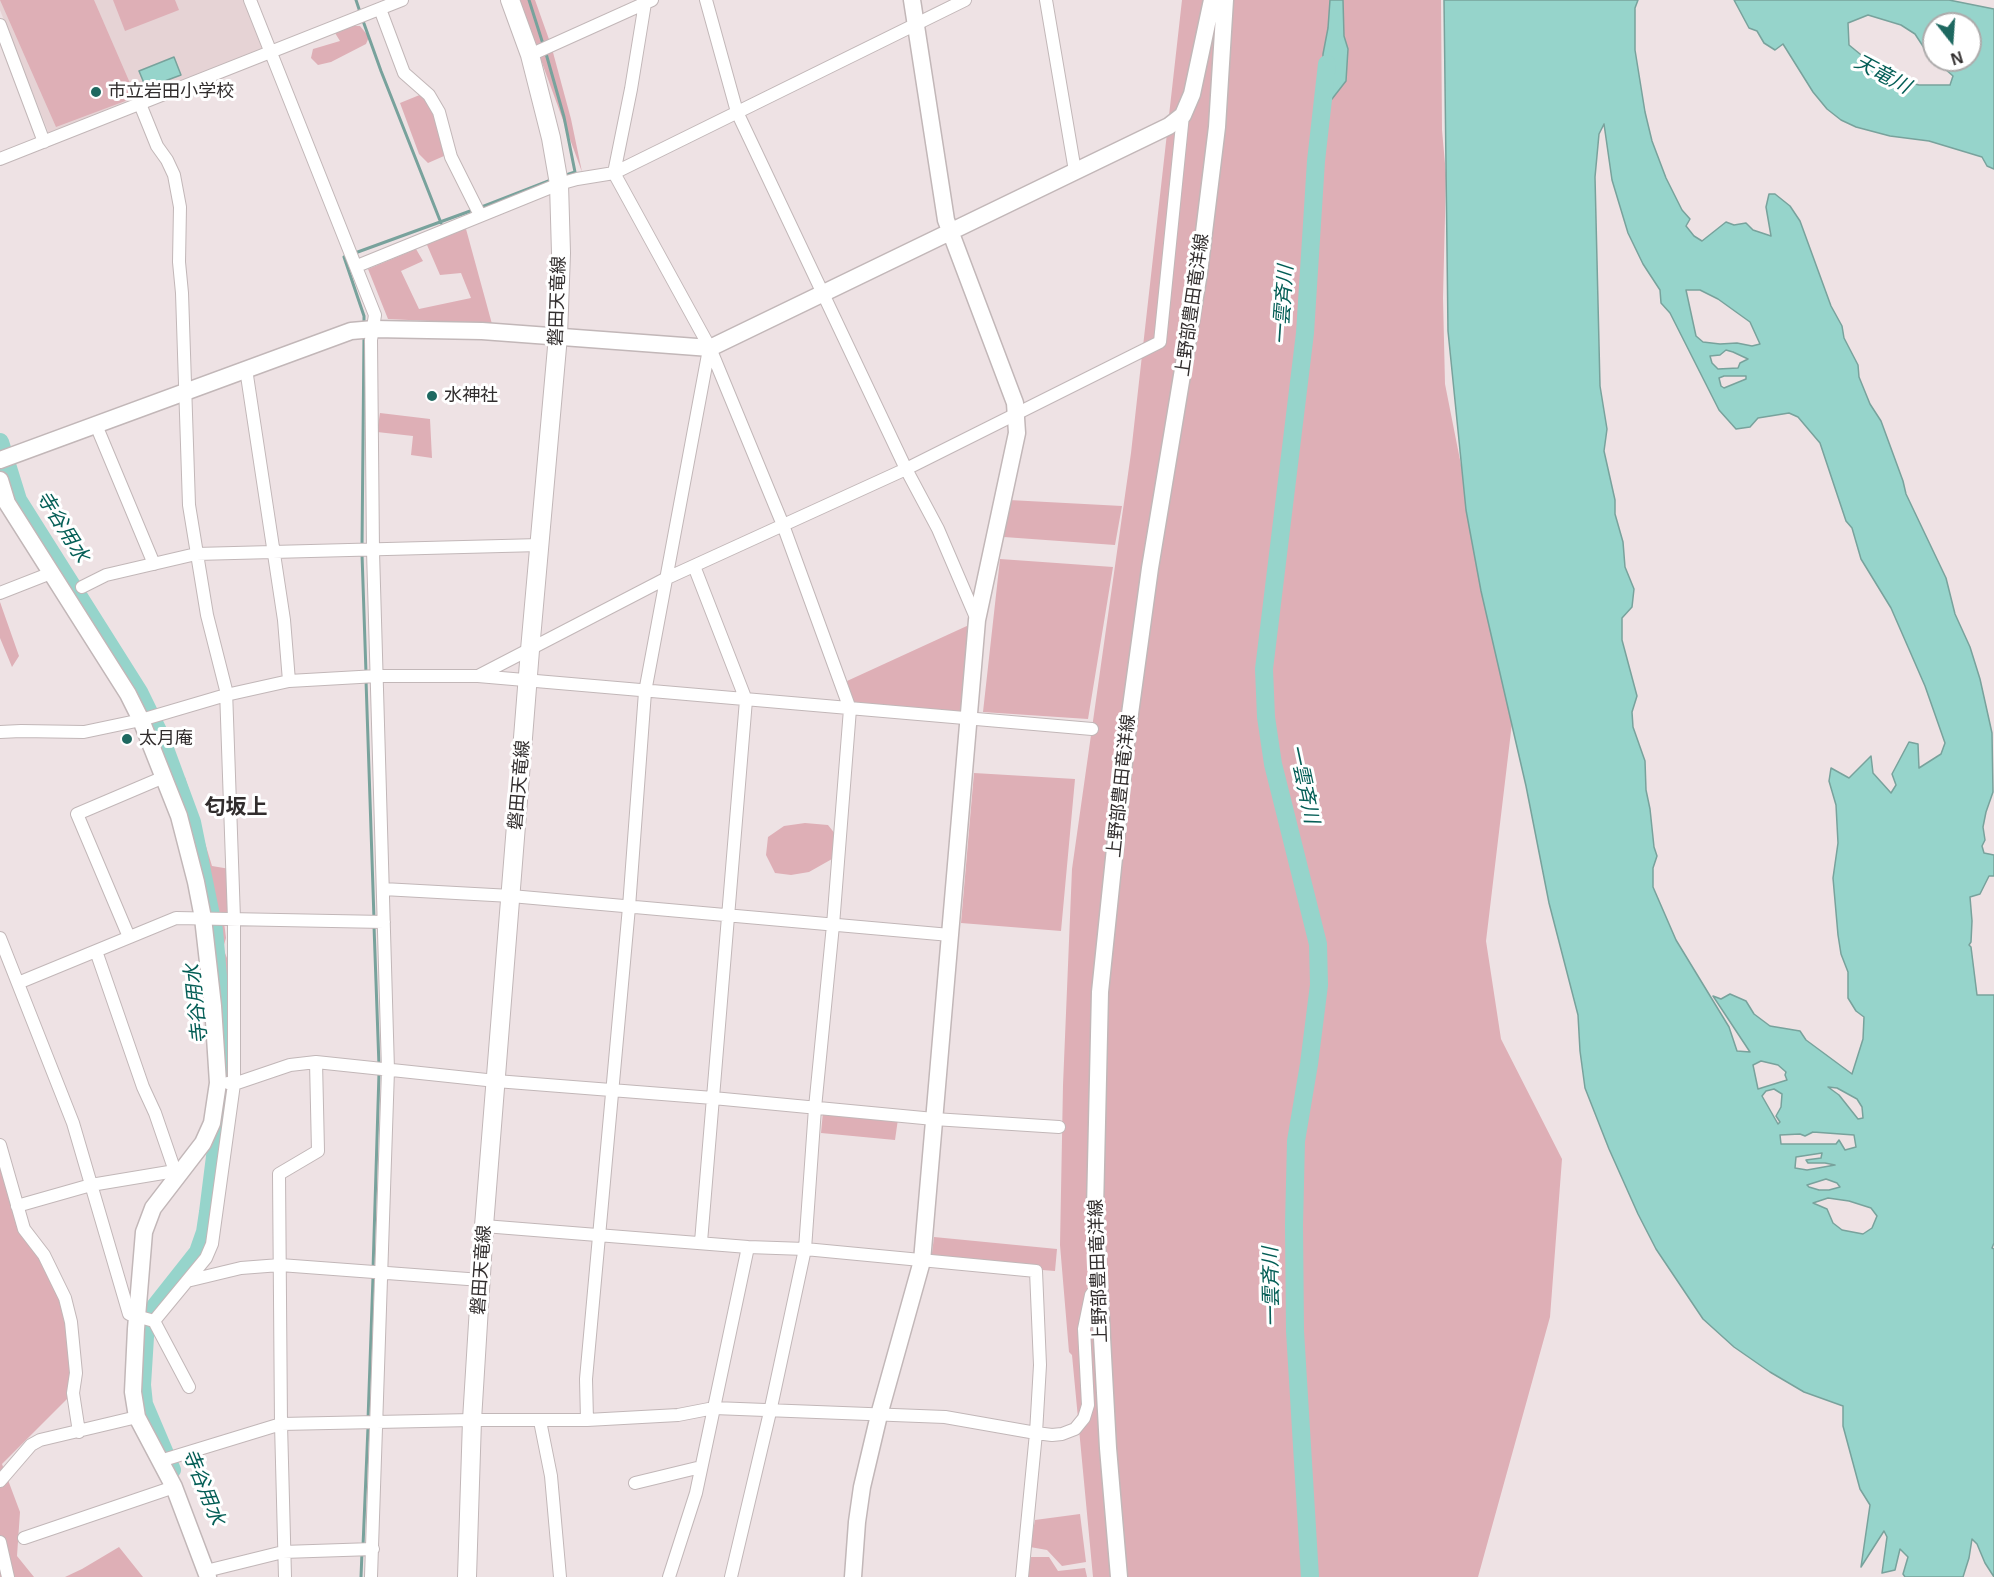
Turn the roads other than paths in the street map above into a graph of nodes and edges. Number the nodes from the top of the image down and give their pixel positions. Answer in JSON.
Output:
{"nodes":[{"id":1,"x":250,"y":0,"type":"edge"},
{"id":2,"x":402,"y":0,"type":"edge"},
{"id":3,"x":510,"y":0,"type":"edge"},
{"id":4,"x":706,"y":0,"type":"edge"},
{"id":5,"x":912,"y":0,"type":"edge"},
{"id":6,"x":965,"y":0,"type":"edge"},
{"id":7,"x":1046,"y":0,"type":"edge"},
{"id":8,"x":1212,"y":0,"type":"edge"},
{"id":9,"x":1225,"y":0,"type":"edge"},
{"id":10,"x":648,"y":2,"type":"edge"},
{"id":11,"x":380,"y":9,"type":"junction"},
{"id":12,"x":0,"y":26,"type":"edge"},
{"id":13,"x":916,"y":26,"type":"junction"},
{"id":14,"x":271,"y":52,"type":"junction"},
{"id":15,"x":530,"y":55,"type":"junction"},
{"id":16,"x":140,"y":104,"type":"junction"},
{"id":17,"x":737,"y":112,"type":"junction"},
{"id":18,"x":1183,"y":115,"type":"junction"},
{"id":19,"x":44,"y":142,"type":"junction"},
{"id":20,"x":0,"y":159,"type":"edge"},
{"id":21,"x":1075,"y":171,"type":"junction"},
{"id":22,"x":614,"y":173,"type":"junction"},
{"id":23,"x":560,"y":184,"type":"junction"},
{"id":24,"x":480,"y":215,"type":"junction"},
{"id":25,"x":949,"y":232,"type":"junction"},
{"id":26,"x":357,"y":266,"type":"junction"},
{"id":27,"x":822,"y":294,"type":"junction"},
{"id":28,"x":374,"y":329,"type":"junction"},
{"id":29,"x":558,"y":336,"type":"junction"},
{"id":30,"x":710,"y":348,"type":"junction"},
{"id":31,"x":246,"y":369,"type":"junction"},
{"id":32,"x":185,"y":393,"type":"junction"},
{"id":33,"x":1017,"y":415,"type":"junction"},
{"id":34,"x":96,"y":425,"type":"junction"},
{"id":35,"x":0,"y":460,"type":"edge"},
{"id":36,"x":906,"y":469,"type":"junction"},
{"id":37,"x":0,"y":480,"type":"edge"},
{"id":38,"x":783,"y":525,"type":"junction"},
{"id":39,"x":540,"y":545,"type":"junction"},
{"id":40,"x":373,"y":550,"type":"junction"},
{"id":41,"x":275,"y":553,"type":"junction"},
{"id":42,"x":196,"y":554,"type":"junction"},
{"id":43,"x":154,"y":564,"type":"junction"},
{"id":44,"x":694,"y":566,"type":"junction"},
{"id":45,"x":51,"y":573,"type":"junction"},
{"id":46,"x":665,"y":579,"type":"junction"},
{"id":47,"x":82,"y":587,"type":"dead end"},
{"id":48,"x":0,"y":593,"type":"edge"},
{"id":49,"x":978,"y":620,"type":"junction"},
{"id":50,"x":530,"y":651,"type":"junction"},
{"id":51,"x":377,"y":676,"type":"junction"},
{"id":52,"x":478,"y":676,"type":"junction"},
{"id":53,"x":289,"y":681,"type":"junction"},
{"id":54,"x":529,"y":682,"type":"junction"},
{"id":55,"x":645,"y":692,"type":"junction"},
{"id":56,"x":226,"y":695,"type":"junction"},
{"id":57,"x":746,"y":700,"type":"junction"},
{"id":58,"x":850,"y":709,"type":"junction"},
{"id":59,"x":141,"y":720,"type":"junction"},
{"id":60,"x":969,"y":720,"type":"junction"},
{"id":61,"x":1092,"y":729,"type":"dead end"},
{"id":62,"x":0,"y":732,"type":"edge"},
{"id":63,"x":164,"y":777,"type":"junction"},
{"id":64,"x":383,"y":889,"type":"junction"},
{"id":65,"x":511,"y":896,"type":"junction"},
{"id":66,"x":628,"y":907,"type":"junction"},
{"id":67,"x":728,"y":916,"type":"junction"},
{"id":68,"x":203,"y":918,"type":"junction"},
{"id":69,"x":234,"y":919,"type":"junction"},
{"id":70,"x":384,"y":922,"type":"junction"},
{"id":71,"x":833,"y":925,"type":"junction"},
{"id":72,"x":950,"y":935,"type":"junction"},
{"id":73,"x":129,"y":937,"type":"junction"},
{"id":74,"x":0,"y":938,"type":"edge"},
{"id":75,"x":96,"y":951,"type":"junction"},
{"id":76,"x":18,"y":983,"type":"junction"},
{"id":77,"x":316,"y":1062,"type":"junction"},
{"id":78,"x":388,"y":1070,"type":"junction"},
{"id":79,"x":496,"y":1081,"type":"junction"},
{"id":80,"x":226,"y":1083,"type":"junction"},
{"id":81,"x":612,"y":1091,"type":"junction"},
{"id":82,"x":713,"y":1098,"type":"junction"},
{"id":83,"x":815,"y":1108,"type":"junction"},
{"id":84,"x":934,"y":1119,"type":"junction"},
{"id":85,"x":1059,"y":1127,"type":"dead end"},
{"id":86,"x":0,"y":1145,"type":"edge"},
{"id":87,"x":176,"y":1174,"type":"junction"},
{"id":88,"x":91,"y":1185,"type":"junction"},
{"id":89,"x":17,"y":1206,"type":"junction"},
{"id":90,"x":484,"y":1226,"type":"junction"},
{"id":91,"x":600,"y":1235,"type":"junction"},
{"id":92,"x":701,"y":1242,"type":"junction"},
{"id":93,"x":748,"y":1247,"type":"junction"},
{"id":94,"x":805,"y":1249,"type":"junction"},
{"id":95,"x":922,"y":1261,"type":"junction"},
{"id":96,"x":280,"y":1264,"type":"junction"},
{"id":97,"x":381,"y":1273,"type":"junction"},
{"id":98,"x":481,"y":1280,"type":"junction"},
{"id":99,"x":187,"y":1281,"type":"junction"},
{"id":100,"x":1098,"y":1286,"type":"junction"},
{"id":101,"x":137,"y":1317,"type":"junction"},
{"id":102,"x":154,"y":1321,"type":"junction"},
{"id":103,"x":189,"y":1388,"type":"dead end"},
{"id":104,"x":714,"y":1408,"type":"junction"},
{"id":105,"x":770,"y":1412,"type":"junction"},
{"id":106,"x":879,"y":1415,"type":"junction"},
{"id":107,"x":137,"y":1417,"type":"junction"},
{"id":108,"x":472,"y":1420,"type":"junction"},
{"id":109,"x":587,"y":1420,"type":"junction"},
{"id":110,"x":540,"y":1421,"type":"junction"},
{"id":111,"x":377,"y":1422,"type":"junction"},
{"id":112,"x":281,"y":1424,"type":"junction"},
{"id":113,"x":80,"y":1432,"type":"junction"},
{"id":114,"x":1036,"y":1433,"type":"junction"},
{"id":115,"x":159,"y":1461,"type":"junction"},
{"id":116,"x":702,"y":1467,"type":"junction"},
{"id":117,"x":0,"y":1481,"type":"edge"},
{"id":118,"x":635,"y":1483,"type":"dead end"},
{"id":119,"x":174,"y":1487,"type":"junction"},
{"id":120,"x":24,"y":1538,"type":"dead end"},
{"id":121,"x":0,"y":1542,"type":"edge"},
{"id":122,"x":373,"y":1549,"type":"junction"},
{"id":123,"x":284,"y":1552,"type":"junction"},
{"id":124,"x":207,"y":1574,"type":"edge"},
{"id":125,"x":8,"y":1577,"type":"edge"},
{"id":126,"x":285,"y":1577,"type":"edge"},
{"id":127,"x":371,"y":1577,"type":"edge"},
{"id":128,"x":467,"y":1577,"type":"edge"},
{"id":129,"x":560,"y":1577,"type":"edge"},
{"id":130,"x":669,"y":1577,"type":"edge"},
{"id":131,"x":731,"y":1577,"type":"edge"},
{"id":132,"x":853,"y":1577,"type":"edge"},
{"id":133,"x":1022,"y":1577,"type":"edge"},
{"id":134,"x":1119,"y":1577,"type":"edge"}],
"edges":[{"from":1,"to":14,"type":"street"},
{"from":2,"to":11,"type":"street"},
{"from":3,"to":15,"type":"main road","name":"磐田天竜線"},
{"from":4,"to":17,"type":"street"},
{"from":5,"to":13,"type":"street"},
{"from":6,"to":13,"type":"street"},
{"from":7,"to":21,"type":"street"},
{"from":8,"to":18,"type":"street"},
{"from":9,"to":100,"type":"street","name":"上野部豊田竜洋線"},
{"from":10,"to":15,"type":"street"},
{"from":10,"to":22,"type":"street"},
{"from":11,"to":14,"type":"street"},
{"from":11,"to":24,"type":"street"},
{"from":12,"to":19,"type":"street"},
{"from":13,"to":17,"type":"street"},
{"from":13,"to":25,"type":"street"},
{"from":14,"to":16,"type":"street"},
{"from":14,"to":26,"type":"street"},
{"from":15,"to":23,"type":"main road","name":"磐田天竜線"},
{"from":16,"to":19,"type":"street"},
{"from":16,"to":32,"type":"street"},
{"from":17,"to":22,"type":"street"},
{"from":17,"to":27,"type":"street"},
{"from":18,"to":21,"type":"street"},
{"from":18,"to":33,"type":"street"},
{"from":19,"to":20,"type":"street"},
{"from":21,"to":25,"type":"street"},
{"from":22,"to":23,"type":"street"},
{"from":22,"to":30,"type":"street"},
{"from":23,"to":24,"type":"street"},
{"from":23,"to":29,"type":"main road","name":"磐田天竜線"},
{"from":24,"to":26,"type":"street"},
{"from":25,"to":27,"type":"street"},
{"from":25,"to":33,"type":"street"},
{"from":26,"to":28,"type":"street"},
{"from":27,"to":30,"type":"street"},
{"from":27,"to":36,"type":"street"},
{"from":28,"to":29,"type":"street"},
{"from":28,"to":31,"type":"street"},
{"from":28,"to":40,"type":"street"},
{"from":29,"to":30,"type":"street"},
{"from":29,"to":39,"type":"main road","name":"磐田天竜線"},
{"from":30,"to":38,"type":"street"},
{"from":30,"to":46,"type":"street"},
{"from":31,"to":32,"type":"street"},
{"from":31,"to":41,"type":"street"},
{"from":32,"to":34,"type":"street"},
{"from":32,"to":42,"type":"street"},
{"from":33,"to":36,"type":"street"},
{"from":33,"to":49,"type":"street"},
{"from":34,"to":35,"type":"street"},
{"from":34,"to":43,"type":"street"},
{"from":36,"to":38,"type":"street"},
{"from":36,"to":49,"type":"street"},
{"from":37,"to":45,"type":"street"},
{"from":38,"to":44,"type":"street"},
{"from":38,"to":58,"type":"street"},
{"from":39,"to":40,"type":"street"},
{"from":39,"to":50,"type":"main road","name":"磐田天竜線"},
{"from":40,"to":41,"type":"street"},
{"from":40,"to":51,"type":"street"},
{"from":41,"to":42,"type":"street"},
{"from":41,"to":53,"type":"street"},
{"from":42,"to":43,"type":"street"},
{"from":42,"to":56,"type":"street"},
{"from":43,"to":47,"type":"street"},
{"from":44,"to":46,"type":"street"},
{"from":44,"to":57,"type":"street"},
{"from":45,"to":48,"type":"street"},
{"from":45,"to":59,"type":"street"},
{"from":46,"to":50,"type":"street"},
{"from":46,"to":55,"type":"street"},
{"from":49,"to":60,"type":"street"},
{"from":50,"to":52,"type":"street"},
{"from":50,"to":54,"type":"main road","name":"磐田天竜線"},
{"from":51,"to":52,"type":"street"},
{"from":51,"to":53,"type":"street"},
{"from":51,"to":64,"type":"street"},
{"from":52,"to":54,"type":"street"},
{"from":53,"to":56,"type":"street"},
{"from":54,"to":55,"type":"street"},
{"from":54,"to":65,"type":"main road","name":"磐田天竜線"},
{"from":55,"to":57,"type":"street"},
{"from":55,"to":66,"type":"street"},
{"from":56,"to":59,"type":"street"},
{"from":56,"to":69,"type":"street"},
{"from":57,"to":58,"type":"street"},
{"from":57,"to":67,"type":"street"},
{"from":58,"to":60,"type":"street"},
{"from":58,"to":71,"type":"street"},
{"from":59,"to":62,"type":"street"},
{"from":59,"to":63,"type":"street"},
{"from":60,"to":61,"type":"street"},
{"from":60,"to":72,"type":"street"},
{"from":63,"to":68,"type":"street"},
{"from":63,"to":73,"type":"street"},
{"from":64,"to":65,"type":"street"},
{"from":64,"to":70,"type":"street"},
{"from":65,"to":66,"type":"street"},
{"from":65,"to":79,"type":"main road","name":"磐田天竜線"},
{"from":66,"to":67,"type":"street"},
{"from":66,"to":81,"type":"street"},
{"from":67,"to":71,"type":"street"},
{"from":67,"to":82,"type":"street"},
{"from":68,"to":69,"type":"street"},
{"from":68,"to":73,"type":"street"},
{"from":68,"to":80,"type":"street"},
{"from":69,"to":70,"type":"street"},
{"from":69,"to":80,"type":"street"},
{"from":70,"to":78,"type":"street"},
{"from":71,"to":72,"type":"street"},
{"from":71,"to":83,"type":"street"},
{"from":72,"to":84,"type":"street"},
{"from":73,"to":75,"type":"street"},
{"from":74,"to":76,"type":"street"},
{"from":75,"to":76,"type":"street"},
{"from":75,"to":87,"type":"street"},
{"from":76,"to":88,"type":"street"},
{"from":77,"to":78,"type":"street"},
{"from":77,"to":80,"type":"street"},
{"from":77,"to":96,"type":"street"},
{"from":78,"to":79,"type":"street"},
{"from":78,"to":97,"type":"street"},
{"from":79,"to":81,"type":"street"},
{"from":79,"to":90,"type":"main road","name":"磐田天竜線"},
{"from":80,"to":87,"type":"street"},
{"from":80,"to":99,"type":"street"},
{"from":81,"to":82,"type":"street"},
{"from":81,"to":91,"type":"street"},
{"from":82,"to":83,"type":"street"},
{"from":82,"to":92,"type":"street"},
{"from":83,"to":84,"type":"street"},
{"from":83,"to":94,"type":"street"},
{"from":84,"to":85,"type":"street"},
{"from":84,"to":95,"type":"street"},
{"from":86,"to":89,"type":"street"},
{"from":87,"to":88,"type":"street"},
{"from":87,"to":101,"type":"street"},
{"from":88,"to":89,"type":"street"},
{"from":88,"to":101,"type":"street"},
{"from":89,"to":113,"type":"street"},
{"from":90,"to":91,"type":"street"},
{"from":90,"to":98,"type":"main road","name":"磐田天竜線"},
{"from":91,"to":92,"type":"street"},
{"from":91,"to":109,"type":"street"},
{"from":92,"to":93,"type":"street"},
{"from":93,"to":94,"type":"street"},
{"from":93,"to":104,"type":"street"},
{"from":94,"to":95,"type":"street"},
{"from":94,"to":105,"type":"street"},
{"from":95,"to":106,"type":"street"},
{"from":95,"to":114,"type":"street"},
{"from":96,"to":97,"type":"street"},
{"from":96,"to":99,"type":"street"},
{"from":96,"to":112,"type":"street"},
{"from":97,"to":98,"type":"street"},
{"from":97,"to":111,"type":"street"},
{"from":98,"to":108,"type":"main road","name":"磐田天竜線"},
{"from":99,"to":102,"type":"street"},
{"from":100,"to":114,"type":"street"},
{"from":100,"to":134,"type":"street","name":"上野部豊田竜洋線"},
{"from":101,"to":102,"type":"street"},
{"from":101,"to":107,"type":"street"},
{"from":102,"to":103,"type":"street"},
{"from":104,"to":105,"type":"street"},
{"from":104,"to":109,"type":"street"},
{"from":104,"to":116,"type":"street"},
{"from":105,"to":106,"type":"street"},
{"from":105,"to":131,"type":"street"},
{"from":106,"to":114,"type":"street"},
{"from":106,"to":132,"type":"street"},
{"from":107,"to":113,"type":"street"},
{"from":107,"to":115,"type":"street"},
{"from":108,"to":110,"type":"street"},
{"from":108,"to":111,"type":"street"},
{"from":108,"to":128,"type":"main road","name":"磐田天竜線"},
{"from":109,"to":110,"type":"street"},
{"from":110,"to":129,"type":"street"},
{"from":111,"to":112,"type":"street"},
{"from":111,"to":122,"type":"street"},
{"from":112,"to":115,"type":"street"},
{"from":112,"to":123,"type":"street"},
{"from":113,"to":117,"type":"street"},
{"from":114,"to":133,"type":"street"},
{"from":115,"to":119,"type":"street"},
{"from":116,"to":118,"type":"street"},
{"from":116,"to":130,"type":"street"},
{"from":119,"to":120,"type":"street"},
{"from":119,"to":124,"type":"street"},
{"from":121,"to":125,"type":"street"},
{"from":122,"to":123,"type":"street"},
{"from":122,"to":127,"type":"street"},
{"from":123,"to":124,"type":"street"},
{"from":123,"to":126,"type":"street"}]}
